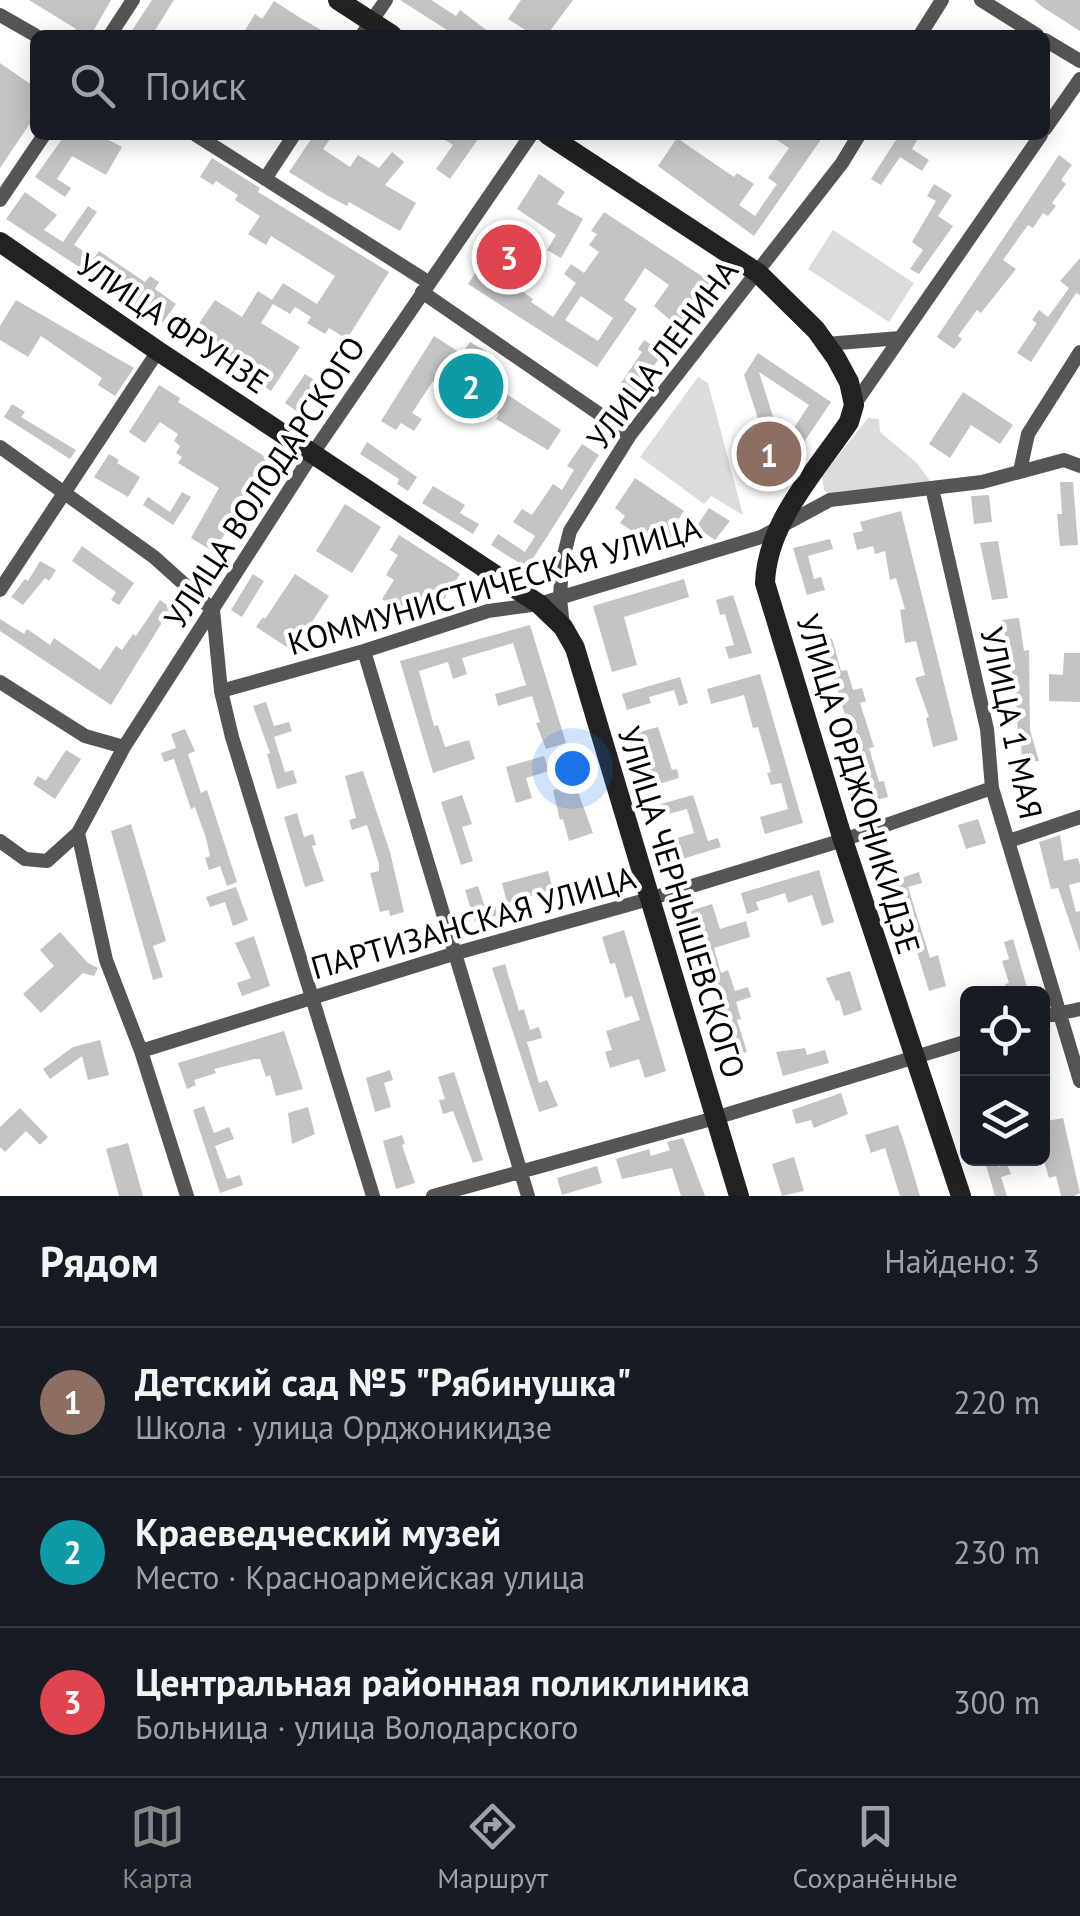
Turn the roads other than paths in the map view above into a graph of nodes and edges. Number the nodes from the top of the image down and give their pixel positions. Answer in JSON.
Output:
{"nodes":[{"id":1,"x":133,"y":0,"type":"edge"},
{"id":2,"x":338,"y":0,"type":"edge"},
{"id":3,"x":386,"y":0,"type":"edge"},
{"id":4,"x":942,"y":0,"type":"edge"},
{"id":5,"x":981,"y":0,"type":"edge"},
{"id":6,"x":0,"y":14,"type":"edge"},
{"id":7,"x":366,"y":28,"type":"edge"},
{"id":8,"x":113,"y":30,"type":"edge"},
{"id":9,"x":923,"y":30,"type":"edge"},
{"id":10,"x":1029,"y":30,"type":"edge"},
{"id":11,"x":30,"y":32,"type":"edge"},
{"id":12,"x":1050,"y":43,"type":"edge"},
{"id":13,"x":1080,"y":61,"type":"edge"},
{"id":14,"x":1080,"y":79,"type":"edge"},
{"id":15,"x":1050,"y":122,"type":"edge"},
{"id":16,"x":41,"y":140,"type":"edge"},
{"id":17,"x":204,"y":140,"type":"edge"},
{"id":18,"x":291,"y":140,"type":"edge"},
{"id":19,"x":528,"y":140,"type":"edge"},
{"id":20,"x":556,"y":140,"type":"edge"},
{"id":21,"x":856,"y":140,"type":"edge"},
{"id":22,"x":1037,"y":140,"type":"edge"},
{"id":23,"x":265,"y":179,"type":"junction"},
{"id":24,"x":0,"y":200,"type":"edge"},
{"id":25,"x":0,"y":242,"type":"edge"},
{"id":26,"x":758,"y":272,"type":"junction"},
{"id":27,"x":425,"y":287,"type":"junction"},
{"id":28,"x":900,"y":338,"type":"junction"},
{"id":29,"x":826,"y":344,"type":"junction"},
{"id":30,"x":158,"y":352,"type":"junction"},
{"id":31,"x":1080,"y":352,"type":"edge"},
{"id":32,"x":854,"y":405,"type":"junction"},
{"id":33,"x":630,"y":434,"type":"junction"},
{"id":34,"x":0,"y":447,"type":"edge"},
{"id":35,"x":313,"y":453,"type":"junction"},
{"id":36,"x":1080,"y":466,"type":"edge"},
{"id":37,"x":1020,"y":472,"type":"junction"},
{"id":38,"x":932,"y":488,"type":"junction"},
{"id":39,"x":66,"y":492,"type":"junction"},
{"id":40,"x":779,"y":525,"type":"junction"},
{"id":41,"x":0,"y":590,"type":"edge"},
{"id":42,"x":550,"y":601,"type":"junction"},
{"id":43,"x":213,"y":610,"type":"junction"},
{"id":44,"x":563,"y":627,"type":"joint"},
{"id":45,"x":364,"y":651,"type":"junction"},
{"id":46,"x":0,"y":682,"type":"edge"},
{"id":47,"x":222,"y":692,"type":"junction"},
{"id":48,"x":124,"y":747,"type":"junction"},
{"id":49,"x":992,"y":788,"type":"junction"},
{"id":50,"x":1080,"y":817,"type":"edge"},
{"id":51,"x":78,"y":833,"type":"junction"},
{"id":52,"x":843,"y":840,"type":"junction"},
{"id":53,"x":0,"y":841,"type":"edge"},
{"id":54,"x":1009,"y":841,"type":"junction"},
{"id":55,"x":648,"y":900,"type":"junction"},
{"id":56,"x":453,"y":954,"type":"junction"},
{"id":57,"x":313,"y":999,"type":"junction"},
{"id":58,"x":1080,"y":1009,"type":"edge"},
{"id":59,"x":1062,"y":1014,"type":"junction"},
{"id":60,"x":1050,"y":1016,"type":"edge"},
{"id":61,"x":960,"y":1044,"type":"edge"},
{"id":62,"x":140,"y":1050,"type":"junction"},
{"id":63,"x":914,"y":1058,"type":"junction"},
{"id":64,"x":1080,"y":1082,"type":"edge"},
{"id":65,"x":715,"y":1118,"type":"junction"},
{"id":66,"x":520,"y":1172,"type":"junction"},
{"id":67,"x":186,"y":1196,"type":"edge"},
{"id":68,"x":373,"y":1196,"type":"edge"},
{"id":69,"x":434,"y":1196,"type":"edge"},
{"id":70,"x":528,"y":1196,"type":"edge"},
{"id":71,"x":739,"y":1196,"type":"edge"},
{"id":72,"x":960,"y":1196,"type":"edge"}],
"edges":[{"from":1,"to":8,"type":"street"},
{"from":2,"to":7,"type":"main road"},
{"from":3,"to":7,"type":"street"},
{"from":4,"to":9,"type":"street"},
{"from":5,"to":10,"type":"street"},
{"from":6,"to":11,"type":"street"},
{"from":12,"to":13,"type":"street"},
{"from":14,"to":15,"type":"street"},
{"from":16,"to":24,"type":"street"},
{"from":17,"to":23,"type":"street"},
{"from":18,"to":23,"type":"street"},
{"from":19,"to":27,"type":"street","name":"УЛИЦА ВОЛОДАРСКОГО"},
{"from":20,"to":26,"type":"main road"},
{"from":21,"to":26,"type":"street","name":"УЛИЦА ЛЕНИНА"},
{"from":22,"to":28,"type":"street"},
{"from":23,"to":27,"type":"street"},
{"from":25,"to":30,"type":"main road","name":"УЛИЦА ФРУНЗЕ"},
{"from":26,"to":29,"type":"main road"},
{"from":26,"to":33,"type":"street","name":"УЛИЦА ЛЕНИНА"},
{"from":27,"to":33,"type":"street"},
{"from":27,"to":35,"type":"street","name":"УЛИЦА ВОЛОДАРСКОГО"},
{"from":28,"to":29,"type":"street"},
{"from":28,"to":32,"type":"street"},
{"from":29,"to":32,"type":"main road"},
{"from":30,"to":35,"type":"main road","name":"УЛИЦА ФРУНЗЕ"},
{"from":30,"to":39,"type":"street"},
{"from":31,"to":37,"type":"street"},
{"from":32,"to":40,"type":"main road","name":"УЛИЦА ОРДЖОНИКИДЗЕ"},
{"from":33,"to":42,"type":"street","name":"УЛИЦА ЛЕНИНА"},
{"from":34,"to":39,"type":"street"},
{"from":35,"to":42,"type":"main road","name":"УЛИЦА ФРУНЗЕ"},
{"from":35,"to":43,"type":"street","name":"УЛИЦА ВОЛОДАРСКОГО"},
{"from":36,"to":37,"type":"street","name":"КОММУНИСТИЧЕСКАЯ УЛИЦА"},
{"from":37,"to":38,"type":"street","name":"КОММУНИСТИЧЕСКАЯ УЛИЦА"},
{"from":38,"to":40,"type":"street","name":"КОММУНИСТИЧЕСКАЯ УЛИЦА"},
{"from":38,"to":49,"type":"street","name":"УЛИЦА 1 МАЯ"},
{"from":39,"to":41,"type":"street"},
{"from":39,"to":43,"type":"street"},
{"from":40,"to":42,"type":"street","name":"КОММУНИСТИЧЕСКАЯ УЛИЦА"},
{"from":40,"to":52,"type":"main road","name":"УЛИЦА ОРДЖОНИКИДЗЕ"},
{"from":42,"to":44,"type":"main road","name":"УЛИЦА ФРУНЗЕ"},
{"from":42,"to":45,"type":"street","name":"КОММУНИСТИЧЕСКАЯ УЛИЦА"},
{"from":43,"to":47,"type":"street"},
{"from":43,"to":48,"type":"street","name":"УЛИЦА ВОЛОДАРСКОГО"},
{"from":44,"to":55,"type":"main road","name":"УЛИЦА ЧЕРНЫШЕВСКОГО"},
{"from":45,"to":47,"type":"street","name":"КОММУНИСТИЧЕСКАЯ УЛИЦА"},
{"from":45,"to":56,"type":"street"},
{"from":46,"to":48,"type":"street"},
{"from":47,"to":57,"type":"street"},
{"from":48,"to":51,"type":"street","name":"УЛИЦА ВОЛОДАРСКОГО"},
{"from":49,"to":52,"type":"street","name":"ПАРТИЗАНСКАЯ УЛИЦА"},
{"from":49,"to":54,"type":"street","name":"УЛИЦА 1 МАЯ"},
{"from":50,"to":54,"type":"street"},
{"from":51,"to":53,"type":"street","name":"УЛИЦА ВОЛОДАРСКОГО"},
{"from":51,"to":62,"type":"street"},
{"from":52,"to":55,"type":"street","name":"ПАРТИЗАНСКАЯ УЛИЦА"},
{"from":52,"to":63,"type":"main road","name":"УЛИЦА ОРДЖОНИКИДЗЕ"},
{"from":54,"to":59,"type":"street","name":"УЛИЦА 1 МАЯ"},
{"from":55,"to":56,"type":"street","name":"ПАРТИЗАНСКАЯ УЛИЦА"},
{"from":55,"to":65,"type":"main road","name":"УЛИЦА ЧЕРНЫШЕВСКОГО"},
{"from":56,"to":57,"type":"street","name":"ПАРТИЗАНСКАЯ УЛИЦА"},
{"from":56,"to":66,"type":"street"},
{"from":57,"to":62,"type":"street","name":"ПАРТИЗАНСКАЯ УЛИЦА"},
{"from":57,"to":68,"type":"street"},
{"from":58,"to":59,"type":"street"},
{"from":59,"to":60,"type":"street"},
{"from":59,"to":64,"type":"street","name":"УЛИЦА 1 МАЯ"},
{"from":61,"to":63,"type":"street"},
{"from":62,"to":67,"type":"street"},
{"from":63,"to":65,"type":"street"},
{"from":63,"to":72,"type":"main road","name":"УЛИЦА ОРДЖОНИКИДЗЕ"},
{"from":65,"to":66,"type":"street"},
{"from":65,"to":71,"type":"main road","name":"УЛИЦА ЧЕРНЫШЕВСКОГО"},
{"from":66,"to":69,"type":"street"},
{"from":66,"to":70,"type":"street"}]}
